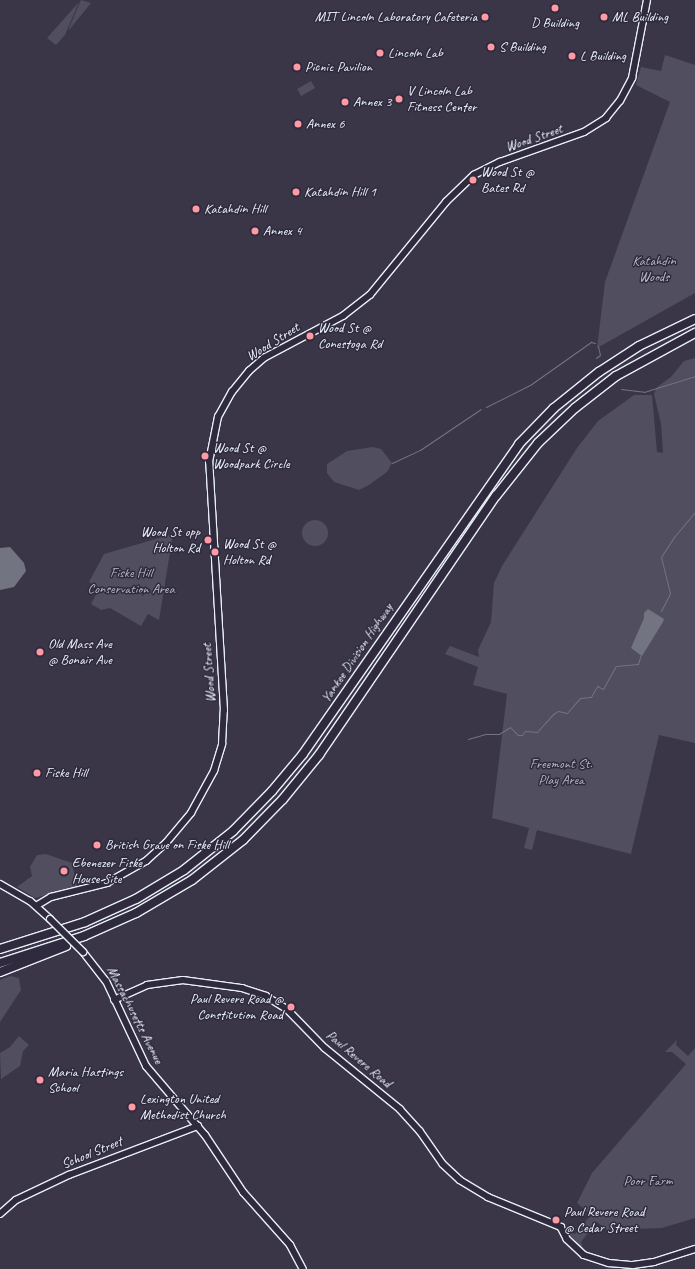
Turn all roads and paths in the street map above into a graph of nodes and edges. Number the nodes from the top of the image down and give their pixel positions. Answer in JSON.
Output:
{"nodes":[{"id":1,"x":647,"y":0,"type":"edge"},
{"id":2,"x":695,"y":319,"type":"edge"},
{"id":3,"x":695,"y":333,"type":"edge"},
{"id":4,"x":0,"y":884,"type":"edge"},
{"id":5,"x":36,"y":906,"type":"junction"},
{"id":6,"x":81,"y":937,"type":"junction"},
{"id":7,"x":0,"y":949,"type":"edge"},
{"id":8,"x":0,"y":963,"type":"edge"},
{"id":9,"x":0,"y":972,"type":"edge"},
{"id":10,"x":114,"y":1000,"type":"junction"},
{"id":11,"x":198,"y":1126,"type":"junction"},
{"id":12,"x":0,"y":1214,"type":"edge"},
{"id":13,"x":695,"y":1249,"type":"edge"},
{"id":14,"x":303,"y":1269,"type":"edge"}],
"edges":[{"from":1,"to":5,"type":"street","name":"Wood Street"},
{"from":2,"to":7,"type":"highway","name":"Yankee Division Highway"},
{"from":3,"to":6,"type":"highway","name":"Yankee Division Highway"},
{"from":4,"to":5,"type":"main road","name":"Massachusetts Avenue"},
{"from":5,"to":10,"type":"main road","name":"Massachusetts Avenue","bridge":true},
{"from":6,"to":8,"type":"highway","name":"Yankee Division Highway"},
{"from":6,"to":9,"type":"highway"},
{"from":10,"to":11,"type":"main road","name":"Massachusetts Avenue"},
{"from":10,"to":13,"type":"street","name":"Paul Revere Road"},
{"from":11,"to":12,"type":"street","name":"School Street"},
{"from":11,"to":14,"type":"main road","name":"Massachusetts Avenue"}]}
